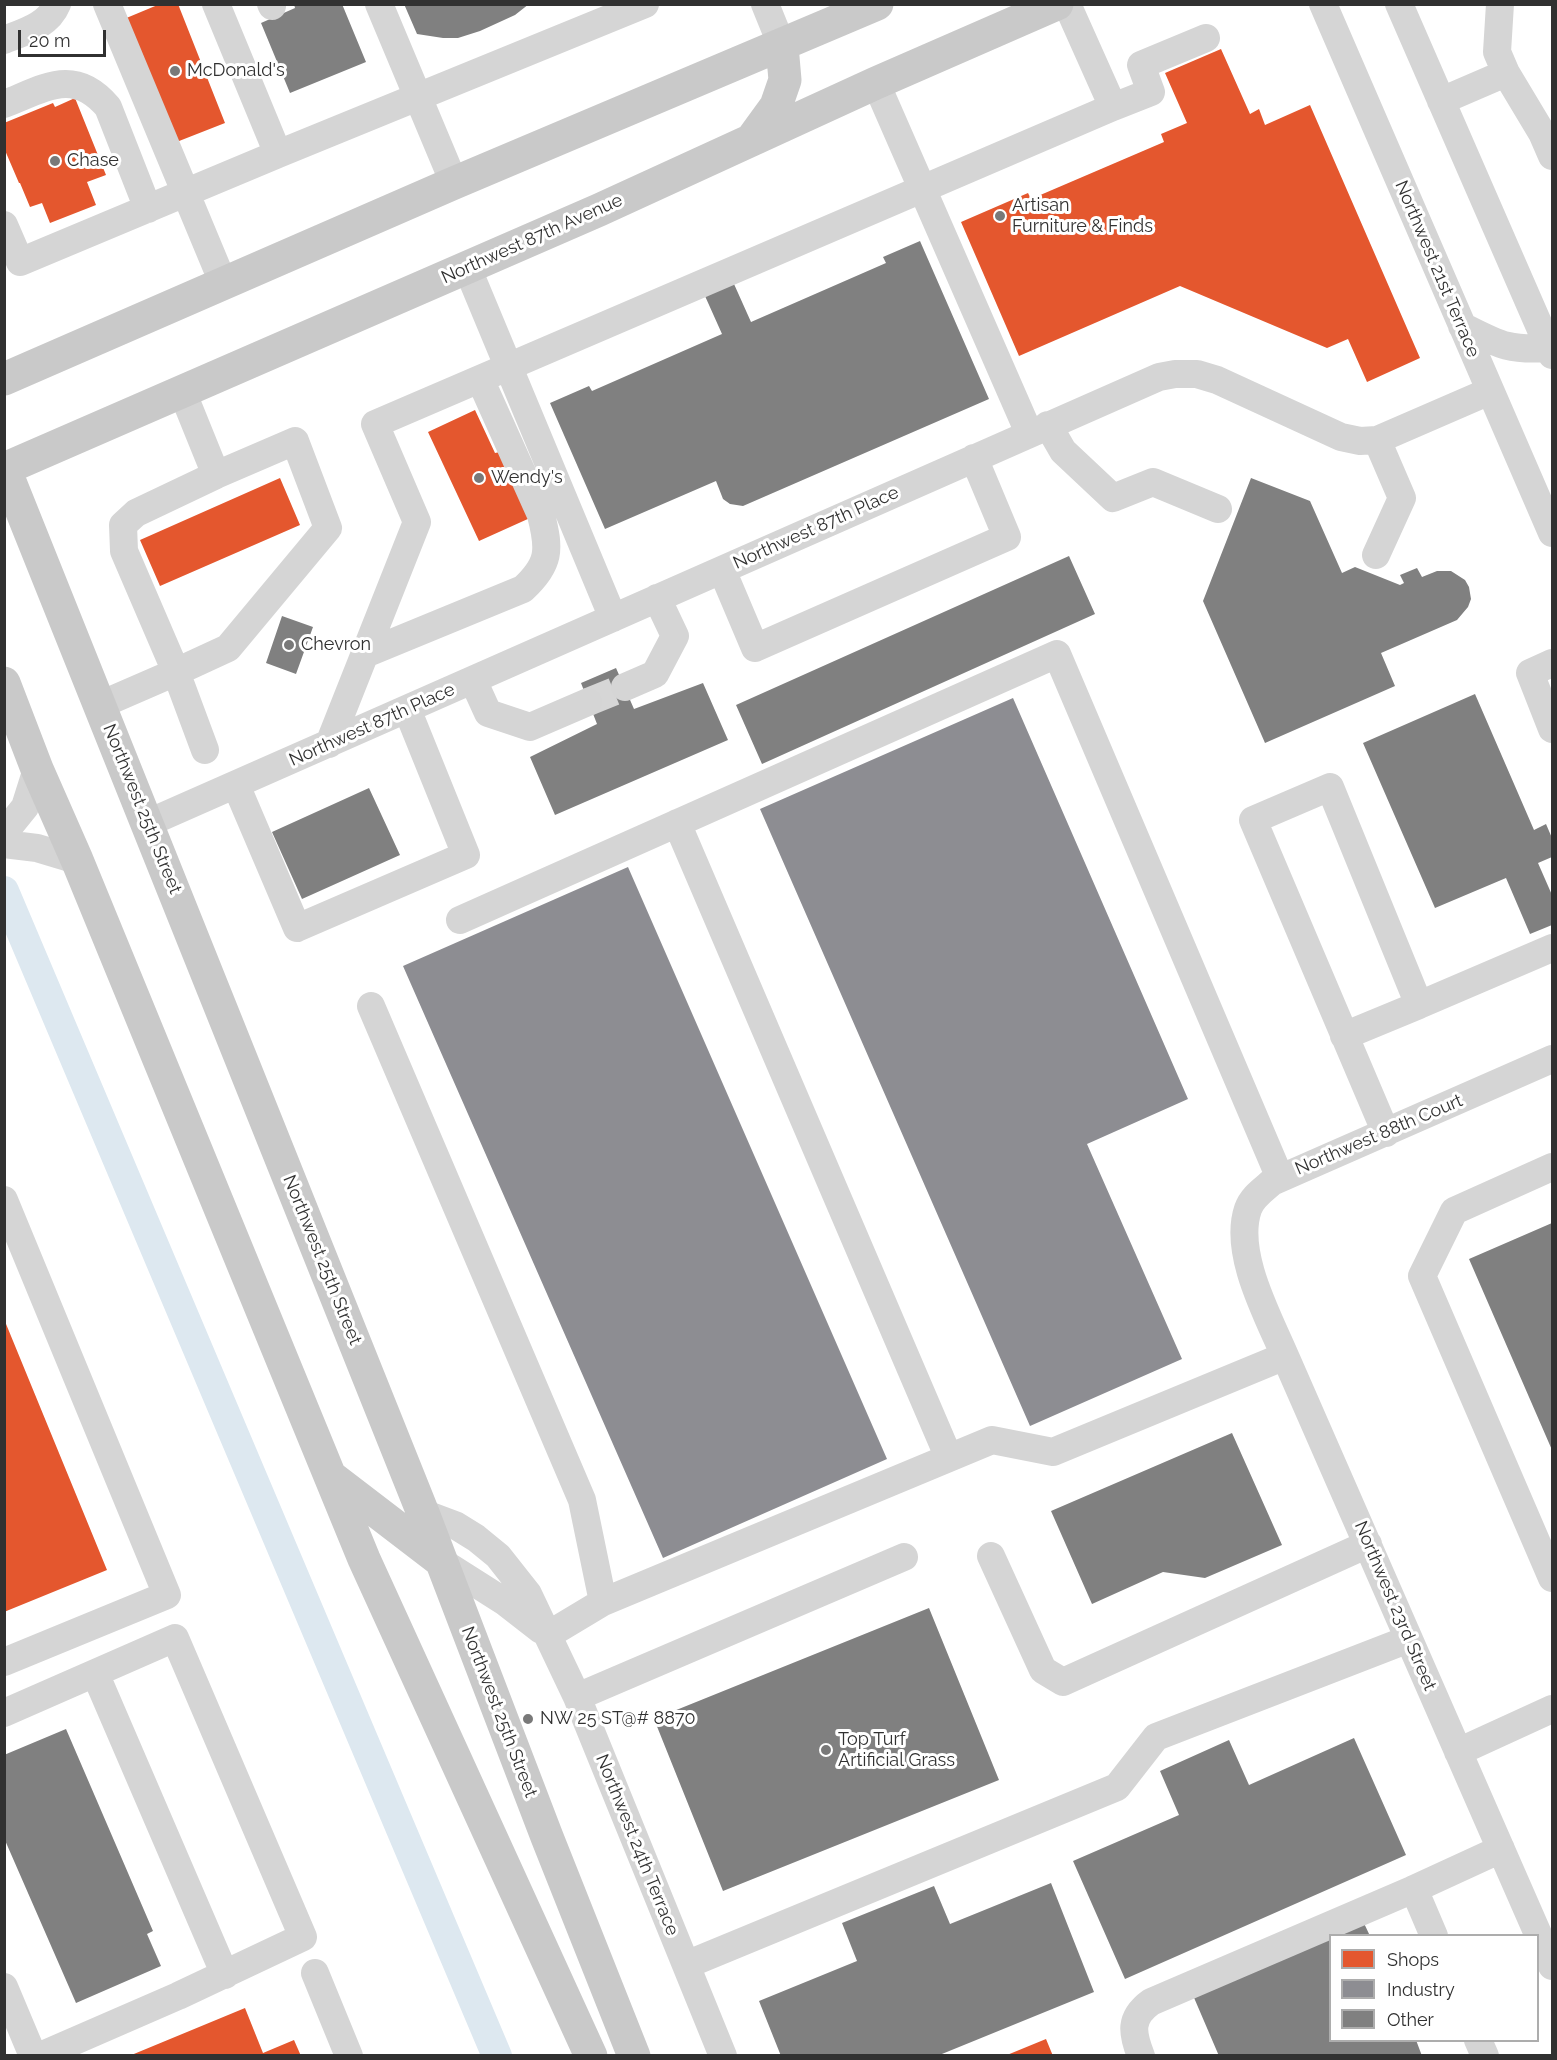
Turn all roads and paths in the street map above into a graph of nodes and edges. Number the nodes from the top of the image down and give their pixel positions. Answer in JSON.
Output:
{"nodes":[{"id":1,"x":57,"y":4,"type":"edge"},
{"id":2,"x":108,"y":4,"type":"edge"},
{"id":3,"x":216,"y":4,"type":"edge"},
{"id":4,"x":379,"y":4,"type":"edge"},
{"id":5,"x":645,"y":4,"type":"edge"},
{"id":6,"x":765,"y":4,"type":"edge"},
{"id":7,"x":877,"y":4,"type":"edge"},
{"id":8,"x":1057,"y":4,"type":"edge"},
{"id":9,"x":1067,"y":4,"type":"edge"},
{"id":10,"x":1323,"y":4,"type":"edge"},
{"id":11,"x":1400,"y":4,"type":"edge"},
{"id":12,"x":1507,"y":8,"type":"edge"},
{"id":13,"x":1206,"y":38,"type":"dead end"},
{"id":14,"x":4,"y":40,"type":"edge"},
{"id":15,"x":782,"y":45,"type":"junction"},
{"id":16,"x":1506,"y":73,"type":"junction"},
{"id":17,"x":876,"y":83,"type":"junction"},
{"id":18,"x":418,"y":97,"type":"junction"},
{"id":19,"x":1441,"y":101,"type":"junction"},
{"id":20,"x":4,"y":104,"type":"edge"},
{"id":21,"x":1113,"y":107,"type":"junction"},
{"id":22,"x":751,"y":140,"type":"junction"},
{"id":23,"x":278,"y":154,"type":"junction"},
{"id":24,"x":1552,"y":156,"type":"edge"},
{"id":25,"x":454,"y":183,"type":"junction"},
{"id":26,"x":922,"y":189,"type":"junction"},
{"id":27,"x":185,"y":193,"type":"junction"},
{"id":28,"x":148,"y":209,"type":"junction"},
{"id":29,"x":4,"y":225,"type":"edge"},
{"id":30,"x":467,"y":267,"type":"junction"},
{"id":31,"x":224,"y":285,"type":"junction"},
{"id":32,"x":1543,"y":315,"type":"edge"},
{"id":33,"x":1462,"y":326,"type":"junction"},
{"id":34,"x":1551,"y":351,"type":"edge"},
{"id":35,"x":508,"y":367,"type":"junction"},
{"id":36,"x":4,"y":379,"type":"edge"},
{"id":37,"x":480,"y":379,"type":"junction"},
{"id":38,"x":182,"y":391,"type":"junction"},
{"id":39,"x":1490,"y":391,"type":"junction"},
{"id":40,"x":1038,"y":429,"type":"junction"},
{"id":41,"x":1377,"y":440,"type":"junction"},
{"id":42,"x":974,"y":458,"type":"junction"},
{"id":43,"x":5,"y":468,"type":"edge"},
{"id":44,"x":216,"y":475,"type":"junction"},
{"id":45,"x":1218,"y":509,"type":"dead end"},
{"id":46,"x":1552,"y":533,"type":"edge"},
{"id":47,"x":1376,"y":555,"type":"dead end"},
{"id":48,"x":722,"y":570,"type":"junction"},
{"id":49,"x":657,"y":598,"type":"junction"},
{"id":50,"x":613,"y":618,"type":"junction"},
{"id":51,"x":364,"y":654,"type":"junction"},
{"id":52,"x":1552,"y":663,"type":"edge"},
{"id":53,"x":176,"y":672,"type":"junction"},
{"id":54,"x":473,"y":680,"type":"junction"},
{"id":55,"x":4,"y":683,"type":"edge"},
{"id":56,"x":625,"y":687,"type":"tunnel mouth"},
{"id":57,"x":588,"y":702,"type":"tunnel mouth"},
{"id":58,"x":100,"y":705,"type":"junction"},
{"id":59,"x":407,"y":709,"type":"junction"},
{"id":60,"x":1552,"y":729,"type":"edge"},
{"id":61,"x":329,"y":744,"type":"junction"},
{"id":62,"x":205,"y":750,"type":"dead end"},
{"id":63,"x":37,"y":769,"type":"junction"},
{"id":64,"x":236,"y":785,"type":"junction"},
{"id":65,"x":148,"y":823,"type":"junction"},
{"id":66,"x":677,"y":823,"type":"junction"},
{"id":67,"x":4,"y":833,"type":"edge"},
{"id":68,"x":4,"y":844,"type":"edge"},
{"id":69,"x":77,"y":860,"type":"junction"},
{"id":70,"x":460,"y":920,"type":"dead end"},
{"id":71,"x":1552,"y":948,"type":"edge"},
{"id":72,"x":1419,"y":1005,"type":"junction"},
{"id":73,"x":371,"y":1006,"type":"dead end"},
{"id":74,"x":1344,"y":1036,"type":"junction"},
{"id":75,"x":1552,"y":1059,"type":"edge"},
{"id":76,"x":1386,"y":1133,"type":"junction"},
{"id":77,"x":1552,"y":1167,"type":"edge"},
{"id":78,"x":1280,"y":1178,"type":"junction"},
{"id":79,"x":4,"y":1200,"type":"edge"},
{"id":80,"x":1245,"y":1244,"type":"joint"},
{"id":81,"x":1285,"y":1356,"type":"junction"},
{"id":82,"x":949,"y":1458,"type":"junction"},
{"id":83,"x":328,"y":1475,"type":"junction"},
{"id":84,"x":423,"y":1513,"type":"junction"},
{"id":85,"x":1368,"y":1544,"type":"junction"},
{"id":86,"x":991,"y":1556,"type":"dead end"},
{"id":87,"x":903,"y":1557,"type":"dead end"},
{"id":88,"x":442,"y":1562,"type":"junction"},
{"id":89,"x":1552,"y":1578,"type":"edge"},
{"id":90,"x":603,"y":1602,"type":"junction"},
{"id":91,"x":548,"y":1635,"type":"junction"},
{"id":92,"x":1409,"y":1639,"type":"junction"},
{"id":93,"x":4,"y":1662,"type":"edge"},
{"id":94,"x":95,"y":1673,"type":"junction"},
{"id":95,"x":577,"y":1697,"type":"junction"},
{"id":96,"x":1552,"y":1709,"type":"edge"},
{"id":97,"x":4,"y":1713,"type":"edge"},
{"id":98,"x":1458,"y":1752,"type":"junction"},
{"id":99,"x":1501,"y":1849,"type":"junction"},
{"id":100,"x":1414,"y":1889,"type":"junction"},
{"id":101,"x":1434,"y":1934,"type":"edge"},
{"id":102,"x":1539,"y":1934,"type":"edge"},
{"id":103,"x":1539,"y":1934,"type":"edge"},
{"id":104,"x":1551,"y":1961,"type":"edge"},
{"id":105,"x":686,"y":1965,"type":"junction"},
{"id":106,"x":315,"y":1973,"type":"dead end"},
{"id":107,"x":225,"y":1975,"type":"junction"},
{"id":108,"x":4,"y":1988,"type":"edge"},
{"id":109,"x":33,"y":2055,"type":"edge"},
{"id":110,"x":40,"y":2055,"type":"edge"},
{"id":111,"x":349,"y":2055,"type":"edge"},
{"id":112,"x":591,"y":2055,"type":"edge"},
{"id":113,"x":633,"y":2055,"type":"edge"},
{"id":114,"x":723,"y":2055,"type":"edge"},
{"id":115,"x":1141,"y":2055,"type":"edge"}],
"edges":[{"from":1,"to":14,"type":"street"},
{"from":2,"to":27,"type":"street"},
{"from":3,"to":23,"type":"street"},
{"from":4,"to":18,"type":"street"},
{"from":5,"to":18,"type":"street"},
{"from":6,"to":15,"type":"street"},
{"from":7,"to":15,"type":"main road"},
{"from":8,"to":17,"type":"main road","name":"Northwest 87th Avenue"},
{"from":9,"to":21,"type":"street"},
{"from":10,"to":33,"type":"street","name":"Northwest 21st Terrace"},
{"from":11,"to":19,"type":"street"},
{"from":12,"to":16,"type":"street"},
{"from":13,"to":21,"type":"street"},
{"from":15,"to":22,"type":"main road"},
{"from":15,"to":25,"type":"main road"},
{"from":16,"to":19,"type":"street"},
{"from":16,"to":24,"type":"street"},
{"from":17,"to":22,"type":"main road","name":"Northwest 87th Avenue"},
{"from":17,"to":26,"type":"street"},
{"from":18,"to":23,"type":"street"},
{"from":18,"to":25,"type":"street"},
{"from":19,"to":32,"type":"street"},
{"from":20,"to":28,"type":"street"},
{"from":21,"to":26,"type":"street"},
{"from":22,"to":30,"type":"main road","name":"Northwest 87th Avenue"},
{"from":23,"to":27,"type":"street"},
{"from":25,"to":31,"type":"main road"},
{"from":26,"to":35,"type":"street"},
{"from":26,"to":40,"type":"street"},
{"from":27,"to":28,"type":"street"},
{"from":27,"to":31,"type":"street"},
{"from":28,"to":29,"type":"street"},
{"from":30,"to":35,"type":"street"},
{"from":30,"to":38,"type":"main road","name":"Northwest 87th Avenue"},
{"from":31,"to":36,"type":"main road"},
{"from":32,"to":34,"type":"street"},
{"from":33,"to":34,"type":"street"},
{"from":33,"to":39,"type":"street","name":"Northwest 21st Terrace"},
{"from":35,"to":37,"type":"street"},
{"from":35,"to":50,"type":"street"},
{"from":37,"to":51,"type":"street"},
{"from":37,"to":51,"type":"street"},
{"from":38,"to":43,"type":"main road","name":"Northwest 87th Avenue"},
{"from":38,"to":44,"type":"street"},
{"from":39,"to":41,"type":"street","name":"Northwest 87th Place"},
{"from":39,"to":46,"type":"street","name":"Northwest 21st Terrace"},
{"from":40,"to":41,"type":"street","name":"Northwest 87th Place"},
{"from":40,"to":42,"type":"street","name":"Northwest 87th Place"},
{"from":40,"to":45,"type":"street"},
{"from":41,"to":47,"type":"street"},
{"from":42,"to":48,"type":"street","name":"Northwest 87th Place"},
{"from":42,"to":48,"type":"street"},
{"from":43,"to":58,"type":"main road","name":"Northwest 25th Street"},
{"from":44,"to":53,"type":"street"},
{"from":44,"to":53,"type":"street"},
{"from":48,"to":49,"type":"street","name":"Northwest 87th Place"},
{"from":49,"to":50,"type":"street","name":"Northwest 87th Place"},
{"from":49,"to":56,"type":"street"},
{"from":50,"to":54,"type":"street","name":"Northwest 87th Place"},
{"from":51,"to":61,"type":"street"},
{"from":52,"to":60,"type":"street"},
{"from":53,"to":58,"type":"street"},
{"from":53,"to":62,"type":"street"},
{"from":54,"to":57,"type":"street"},
{"from":54,"to":59,"type":"street","name":"Northwest 87th Place"},
{"from":55,"to":63,"type":"main road"},
{"from":58,"to":65,"type":"main road","name":"Northwest 25th Street"},
{"from":59,"to":61,"type":"street","name":"Northwest 87th Place"},
{"from":59,"to":64,"type":"street"},
{"from":61,"to":64,"type":"street","name":"Northwest 87th Place"},
{"from":63,"to":67,"type":"street"},
{"from":63,"to":69,"type":"main road"},
{"from":64,"to":65,"type":"street","name":"Northwest 87th Place"},
{"from":65,"to":84,"type":"main road","name":"Northwest 25th Street"},
{"from":66,"to":70,"type":"street"},
{"from":66,"to":78,"type":"street"},
{"from":66,"to":82,"type":"street"},
{"from":68,"to":69,"type":"street"},
{"from":69,"to":83,"type":"main road"},
{"from":71,"to":72,"type":"street"},
{"from":72,"to":74,"type":"street"},
{"from":72,"to":74,"type":"street"},
{"from":73,"to":90,"type":"street"},
{"from":74,"to":76,"type":"street"},
{"from":75,"to":76,"type":"street","name":"Northwest 88th Court"},
{"from":76,"to":78,"type":"street","name":"Northwest 88th Court"},
{"from":77,"to":89,"type":"street"},
{"from":78,"to":80,"type":"street","name":"Northwest 88th Court"},
{"from":79,"to":93,"type":"street"},
{"from":80,"to":81,"type":"street","name":"Northwest 23rd Street"},
{"from":81,"to":82,"type":"street"},
{"from":81,"to":85,"type":"street","name":"Northwest 23rd Street"},
{"from":82,"to":90,"type":"street"},
{"from":83,"to":88,"type":"main road"},
{"from":83,"to":112,"type":"main road"},
{"from":84,"to":88,"type":"main road","name":"Northwest 25th Street"},
{"from":84,"to":91,"type":"street","name":"Northwest 24th Terrace"},
{"from":85,"to":86,"type":"street"},
{"from":85,"to":92,"type":"street","name":"Northwest 23rd Street"},
{"from":87,"to":95,"type":"street"},
{"from":88,"to":91,"type":"street","name":"Northwest 24th Terrace"},
{"from":88,"to":113,"type":"main road","name":"Northwest 25th Street"},
{"from":90,"to":91,"type":"street"},
{"from":91,"to":95,"type":"street","name":"Northwest 24th Terrace"},
{"from":92,"to":98,"type":"street","name":"Northwest 23rd Street"},
{"from":92,"to":105,"type":"street"},
{"from":94,"to":97,"type":"street"},
{"from":94,"to":107,"type":"street"},
{"from":94,"to":107,"type":"street"},
{"from":95,"to":105,"type":"street","name":"Northwest 24th Terrace"},
{"from":96,"to":98,"type":"street"},
{"from":98,"to":99,"type":"street","name":"Northwest 23rd Street"},
{"from":99,"to":100,"type":"street"},
{"from":99,"to":103,"type":"street","name":"Northwest 23rd Street"},
{"from":100,"to":101,"type":"street"},
{"from":100,"to":115,"type":"street"},
{"from":102,"to":104,"type":"street","name":"Northwest 23rd Street"},
{"from":105,"to":114,"type":"street","name":"Northwest 24th Terrace"},
{"from":106,"to":111,"type":"street"},
{"from":107,"to":110,"type":"street"},
{"from":108,"to":109,"type":"street"}]}
